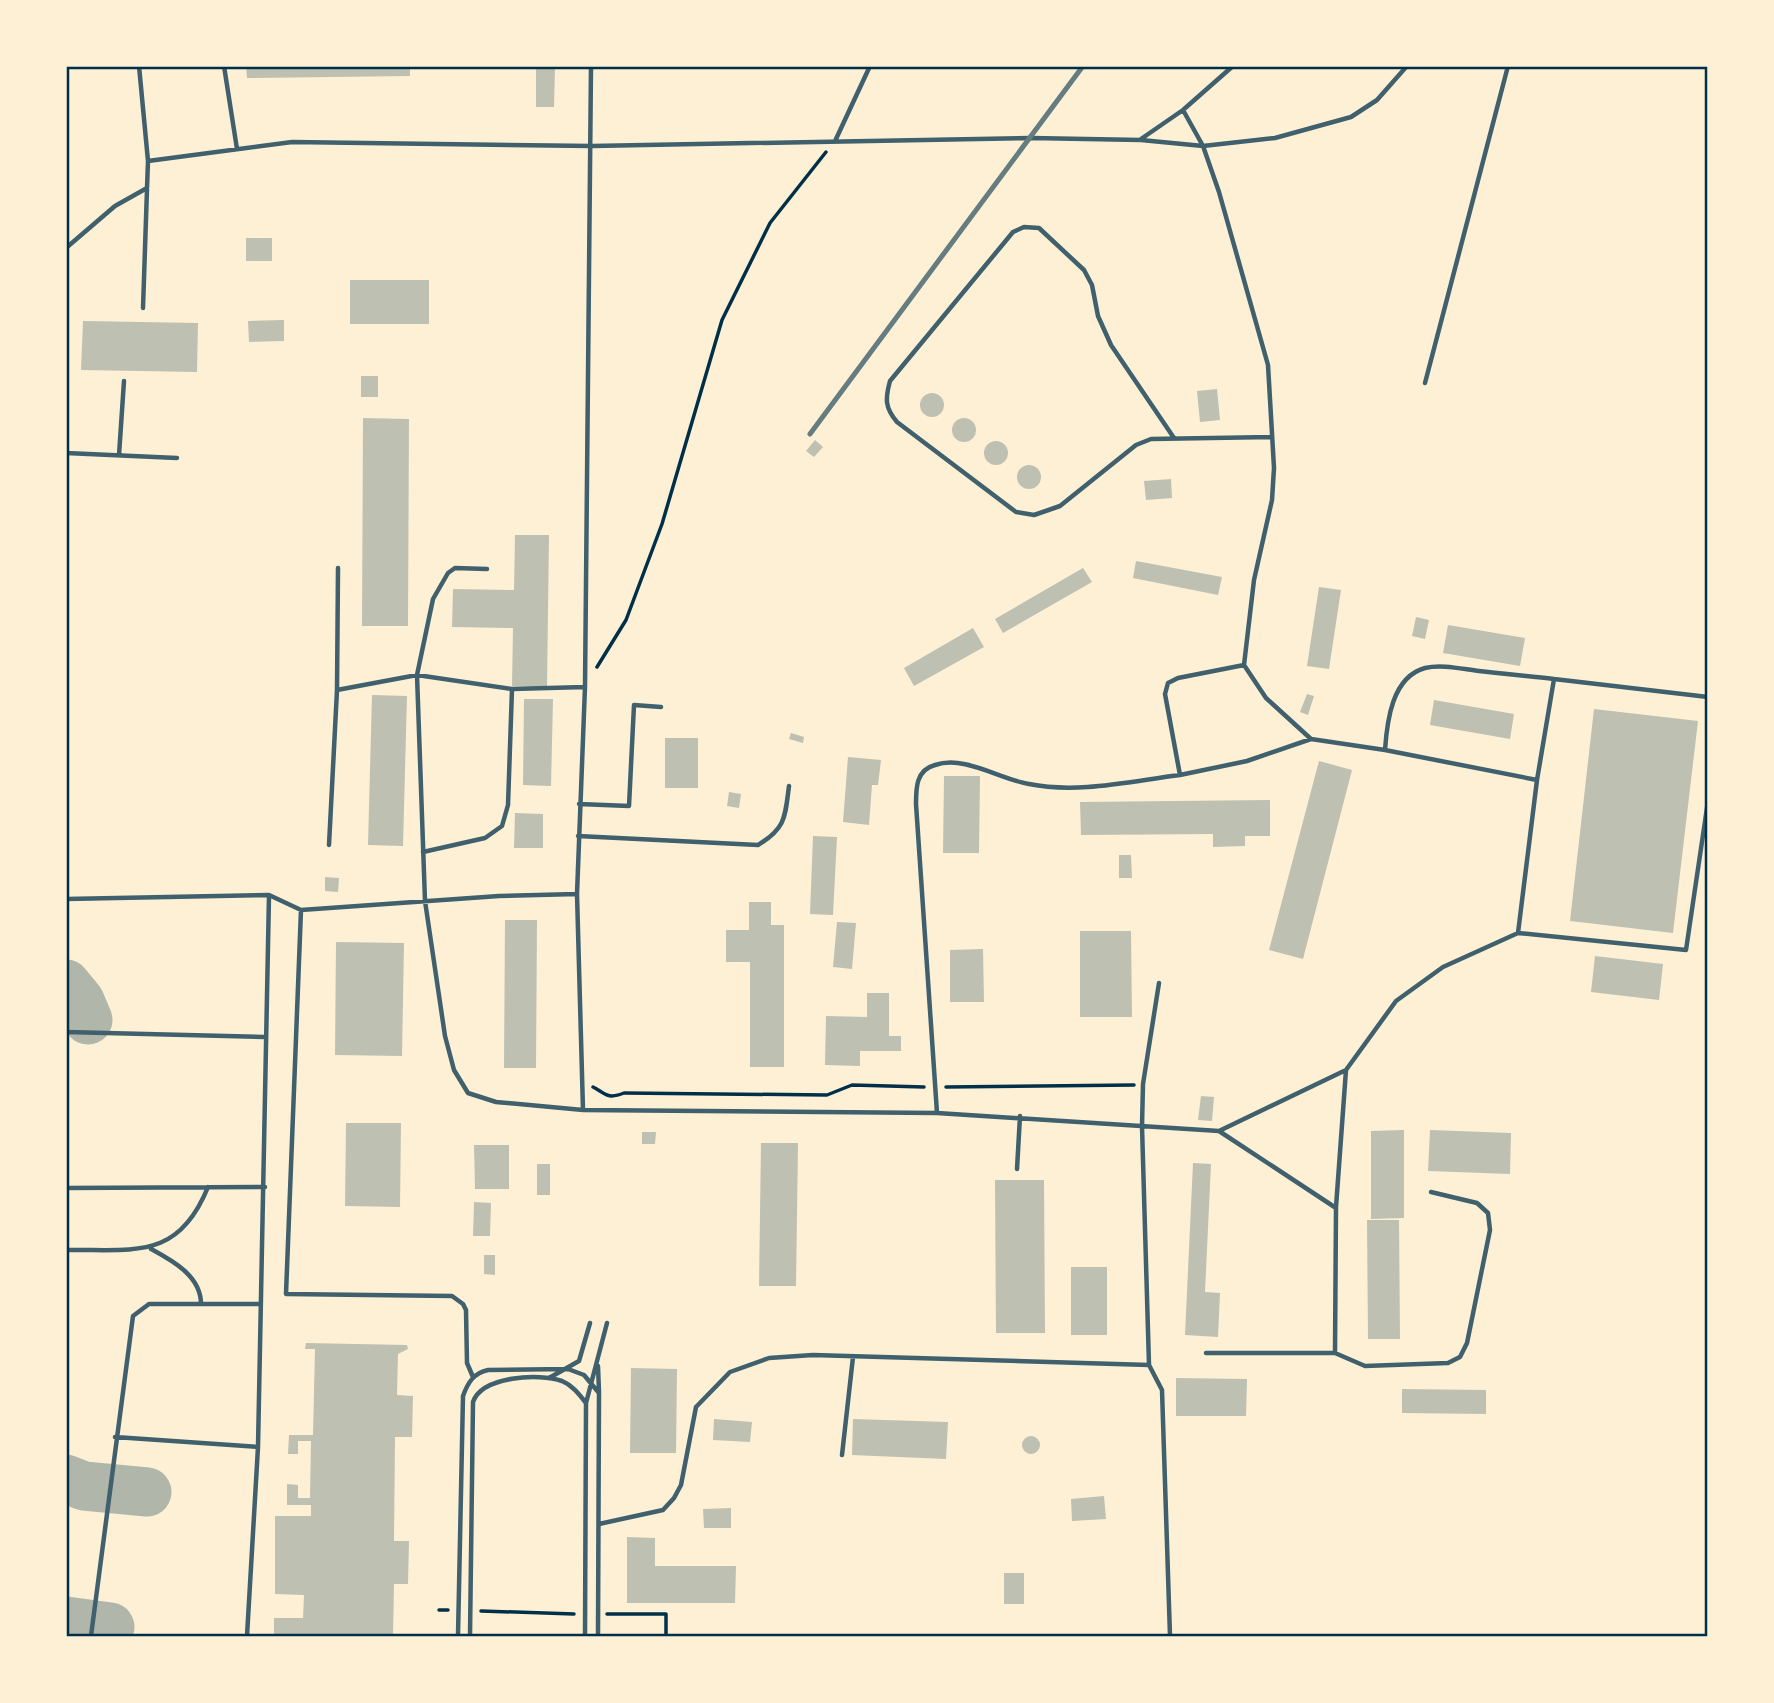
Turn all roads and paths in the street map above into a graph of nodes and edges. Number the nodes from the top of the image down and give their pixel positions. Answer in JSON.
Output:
{"nodes":[{"id":1,"x":139,"y":66,"type":"edge"},
{"id":2,"x":224,"y":66,"type":"edge"},
{"id":3,"x":591,"y":66,"type":"edge"},
{"id":4,"x":870,"y":66,"type":"edge"},
{"id":5,"x":1233,"y":66,"type":"edge"},
{"id":6,"x":1407,"y":66,"type":"edge"},
{"id":7,"x":1508,"y":66,"type":"edge"},
{"id":8,"x":1183,"y":110,"type":"junction"},
{"id":9,"x":836,"y":139,"type":"junction"},
{"id":10,"x":1141,"y":140,"type":"junction"},
{"id":11,"x":592,"y":146,"type":"junction"},
{"id":12,"x":1203,"y":146,"type":"junction"},
{"id":13,"x":237,"y":149,"type":"junction"},
{"id":14,"x":148,"y":161,"type":"junction"},
{"id":15,"x":147,"y":188,"type":"junction"},
{"id":16,"x":66,"y":248,"type":"edge"},
{"id":17,"x":143,"y":308,"type":"dead end"},
{"id":18,"x":124,"y":381,"type":"dead end"},
{"id":19,"x":1425,"y":383,"type":"dead end"},
{"id":20,"x":1272,"y":437,"type":"junction"},
{"id":21,"x":1174,"y":438,"type":"junction"},
{"id":22,"x":66,"y":453,"type":"edge"},
{"id":23,"x":119,"y":455,"type":"junction"},
{"id":24,"x":177,"y":458,"type":"dead end"},
{"id":25,"x":338,"y":568,"type":"dead end"},
{"id":26,"x":487,"y":569,"type":"dead end"},
{"id":27,"x":1244,"y":664,"type":"junction"},
{"id":28,"x":418,"y":675,"type":"junction"},
{"id":29,"x":1554,"y":679,"type":"junction"},
{"id":30,"x":585,"y":687,"type":"junction"},
{"id":31,"x":512,"y":689,"type":"junction"},
{"id":32,"x":337,"y":691,"type":"junction"},
{"id":33,"x":1707,"y":697,"type":"edge"},
{"id":34,"x":661,"y":707,"type":"dead end"},
{"id":35,"x":1311,"y":739,"type":"junction"},
{"id":36,"x":1385,"y":750,"type":"junction"},
{"id":37,"x":1180,"y":775,"type":"junction"},
{"id":38,"x":1537,"y":780,"type":"junction"},
{"id":39,"x":789,"y":786,"type":"dead end"},
{"id":40,"x":1707,"y":801,"type":"edge"},
{"id":41,"x":579,"y":804,"type":"junction"},
{"id":42,"x":578,"y":836,"type":"junction"},
{"id":43,"x":329,"y":845,"type":"dead end"},
{"id":44,"x":423,"y":852,"type":"junction"},
{"id":45,"x":577,"y":894,"type":"junction"},
{"id":46,"x":269,"y":895,"type":"junction"},
{"id":47,"x":66,"y":900,"type":"edge"},
{"id":48,"x":425,"y":901,"type":"junction"},
{"id":49,"x":301,"y":910,"type":"junction"},
{"id":50,"x":1518,"y":933,"type":"junction"},
{"id":51,"x":1159,"y":983,"type":"dead end"},
{"id":52,"x":66,"y":1032,"type":"edge"},
{"id":53,"x":265,"y":1037,"type":"junction"},
{"id":54,"x":1346,"y":1070,"type":"junction"},
{"id":55,"x":1143,"y":1084,"type":"junction"},
{"id":56,"x":582,"y":1087,"type":"junction"},
{"id":57,"x":935,"y":1087,"type":"junction"},
{"id":58,"x":583,"y":1110,"type":"junction"},
{"id":59,"x":937,"y":1113,"type":"junction"},
{"id":60,"x":1020,"y":1116,"type":"junction"},
{"id":61,"x":1142,"y":1126,"type":"junction"},
{"id":62,"x":1219,"y":1131,"type":"junction"},
{"id":63,"x":1017,"y":1169,"type":"dead end"},
{"id":64,"x":208,"y":1187,"type":"junction"},
{"id":65,"x":265,"y":1187,"type":"junction"},
{"id":66,"x":66,"y":1188,"type":"edge"},
{"id":67,"x":1431,"y":1192,"type":"dead end"},
{"id":68,"x":1336,"y":1208,"type":"junction"},
{"id":69,"x":150,"y":1248,"type":"junction"},
{"id":70,"x":66,"y":1250,"type":"edge"},
{"id":71,"x":201,"y":1304,"type":"junction"},
{"id":72,"x":259,"y":1304,"type":"junction"},
{"id":73,"x":590,"y":1323,"type":"dead end"},
{"id":74,"x":607,"y":1323,"type":"dead end"},
{"id":75,"x":1206,"y":1353,"type":"dead end"},
{"id":76,"x":1335,"y":1353,"type":"junction"},
{"id":77,"x":853,"y":1357,"type":"junction"},
{"id":78,"x":598,"y":1362,"type":"junction"},
{"id":79,"x":1149,"y":1365,"type":"junction"},
{"id":80,"x":568,"y":1369,"type":"junction"},
{"id":81,"x":473,"y":1377,"type":"junction"},
{"id":82,"x":548,"y":1378,"type":"junction"},
{"id":83,"x":592,"y":1384,"type":"junction"},
{"id":84,"x":599,"y":1393,"type":"junction"},
{"id":85,"x":586,"y":1403,"type":"junction"},
{"id":86,"x":115,"y":1437,"type":"junction"},
{"id":87,"x":258,"y":1447,"type":"junction"},
{"id":88,"x":842,"y":1455,"type":"dead end"},
{"id":89,"x":599,"y":1524,"type":"junction"},
{"id":90,"x":439,"y":1610,"type":"dead end"},
{"id":91,"x":458,"y":1610,"type":"junction"},
{"id":92,"x":471,"y":1611,"type":"junction"},
{"id":93,"x":586,"y":1614,"type":"junction"},
{"id":94,"x":598,"y":1614,"type":"junction"},
{"id":95,"x":91,"y":1636,"type":"edge"},
{"id":96,"x":247,"y":1636,"type":"edge"},
{"id":97,"x":458,"y":1636,"type":"edge"},
{"id":98,"x":470,"y":1636,"type":"edge"},
{"id":99,"x":585,"y":1636,"type":"edge"},
{"id":100,"x":598,"y":1636,"type":"edge"},
{"id":101,"x":666,"y":1636,"type":"edge"},
{"id":102,"x":1170,"y":1636,"type":"edge"}],
"edges":[{"from":1,"to":14,"type":"lane"},
{"from":2,"to":13,"type":"lane"},
{"from":3,"to":11,"type":"lane"},
{"from":4,"to":9,"type":"lane"},
{"from":5,"to":8,"type":"lane"},
{"from":6,"to":12,"type":"lane"},
{"from":7,"to":19,"type":"lane"},
{"from":8,"to":10,"type":"lane"},
{"from":8,"to":12,"type":"lane"},
{"from":9,"to":10,"type":"lane"},
{"from":9,"to":11,"type":"lane"},
{"from":9,"to":30,"type":"path"},
{"from":10,"to":12,"type":"lane"},
{"from":11,"to":13,"type":"lane"},
{"from":11,"to":30,"type":"lane"},
{"from":12,"to":20,"type":"lane"},
{"from":13,"to":14,"type":"lane"},
{"from":14,"to":15,"type":"lane"},
{"from":15,"to":16,"type":"lane"},
{"from":15,"to":17,"type":"lane"},
{"from":18,"to":23,"type":"lane"},
{"from":20,"to":21,"type":"lane"},
{"from":20,"to":27,"type":"lane"},
{"from":21,"to":21,"type":"lane"},
{"from":22,"to":23,"type":"lane"},
{"from":23,"to":24,"type":"lane"},
{"from":25,"to":32,"type":"lane"},
{"from":26,"to":28,"type":"lane"},
{"from":27,"to":35,"type":"lane"},
{"from":27,"to":37,"type":"lane"},
{"from":28,"to":31,"type":"lane"},
{"from":28,"to":32,"type":"lane"},
{"from":28,"to":44,"type":"lane"},
{"from":29,"to":33,"type":"lane"},
{"from":29,"to":36,"type":"lane"},
{"from":29,"to":38,"type":"lane"},
{"from":30,"to":31,"type":"lane"},
{"from":30,"to":41,"type":"lane"},
{"from":31,"to":44,"type":"lane"},
{"from":32,"to":43,"type":"lane"},
{"from":34,"to":41,"type":"lane"},
{"from":35,"to":36,"type":"lane"},
{"from":35,"to":37,"type":"lane"},
{"from":36,"to":38,"type":"lane"},
{"from":37,"to":57,"type":"lane"},
{"from":38,"to":50,"type":"lane"},
{"from":39,"to":42,"type":"lane"},
{"from":40,"to":50,"type":"lane"},
{"from":41,"to":42,"type":"lane"},
{"from":42,"to":45,"type":"lane"},
{"from":44,"to":48,"type":"lane"},
{"from":45,"to":48,"type":"lane"},
{"from":45,"to":56,"type":"lane"},
{"from":46,"to":47,"type":"lane"},
{"from":46,"to":49,"type":"lane"},
{"from":46,"to":53,"type":"lane"},
{"from":48,"to":49,"type":"lane"},
{"from":48,"to":58,"type":"lane"},
{"from":49,"to":81,"type":"lane"},
{"from":50,"to":54,"type":"lane"},
{"from":51,"to":55,"type":"lane"},
{"from":52,"to":53,"type":"lane"},
{"from":53,"to":65,"type":"lane"},
{"from":54,"to":62,"type":"lane"},
{"from":54,"to":68,"type":"lane"},
{"from":55,"to":57,"type":"path"},
{"from":55,"to":61,"type":"lane"},
{"from":56,"to":57,"type":"path"},
{"from":56,"to":58,"type":"lane"},
{"from":57,"to":59,"type":"lane"},
{"from":58,"to":59,"type":"lane"},
{"from":59,"to":60,"type":"lane"},
{"from":60,"to":61,"type":"lane"},
{"from":60,"to":63,"type":"lane"},
{"from":61,"to":62,"type":"lane"},
{"from":61,"to":79,"type":"lane"},
{"from":62,"to":68,"type":"lane"},
{"from":64,"to":65,"type":"lane"},
{"from":64,"to":66,"type":"lane"},
{"from":64,"to":69,"type":"lane"},
{"from":65,"to":72,"type":"lane"},
{"from":67,"to":76,"type":"lane"},
{"from":68,"to":76,"type":"lane"},
{"from":69,"to":70,"type":"lane"},
{"from":69,"to":71,"type":"lane"},
{"from":71,"to":72,"type":"lane"},
{"from":71,"to":86,"type":"lane"},
{"from":72,"to":87,"type":"lane"},
{"from":73,"to":80,"type":"lane"},
{"from":74,"to":78,"type":"lane"},
{"from":75,"to":76,"type":"lane"},
{"from":77,"to":79,"type":"lane"},
{"from":77,"to":88,"type":"lane"},
{"from":77,"to":89,"type":"lane"},
{"from":78,"to":83,"type":"lane"},
{"from":78,"to":84,"type":"lane"},
{"from":79,"to":102,"type":"lane"},
{"from":80,"to":81,"type":"lane"},
{"from":80,"to":82,"type":"lane"},
{"from":80,"to":83,"type":"lane"},
{"from":81,"to":91,"type":"lane"},
{"from":82,"to":85,"type":"lane"},
{"from":82,"to":92,"type":"lane"},
{"from":83,"to":84,"type":"lane"},
{"from":83,"to":85,"type":"lane"},
{"from":84,"to":89,"type":"lane"},
{"from":85,"to":93,"type":"lane"},
{"from":86,"to":87,"type":"lane"},
{"from":86,"to":95,"type":"lane"},
{"from":87,"to":96,"type":"lane"},
{"from":89,"to":94,"type":"lane"},
{"from":90,"to":91,"type":"path"},
{"from":91,"to":97,"type":"lane"},
{"from":92,"to":93,"type":"path"},
{"from":92,"to":98,"type":"lane"},
{"from":93,"to":99,"type":"lane"},
{"from":94,"to":100,"type":"lane"},
{"from":94,"to":101,"type":"path"}]}
